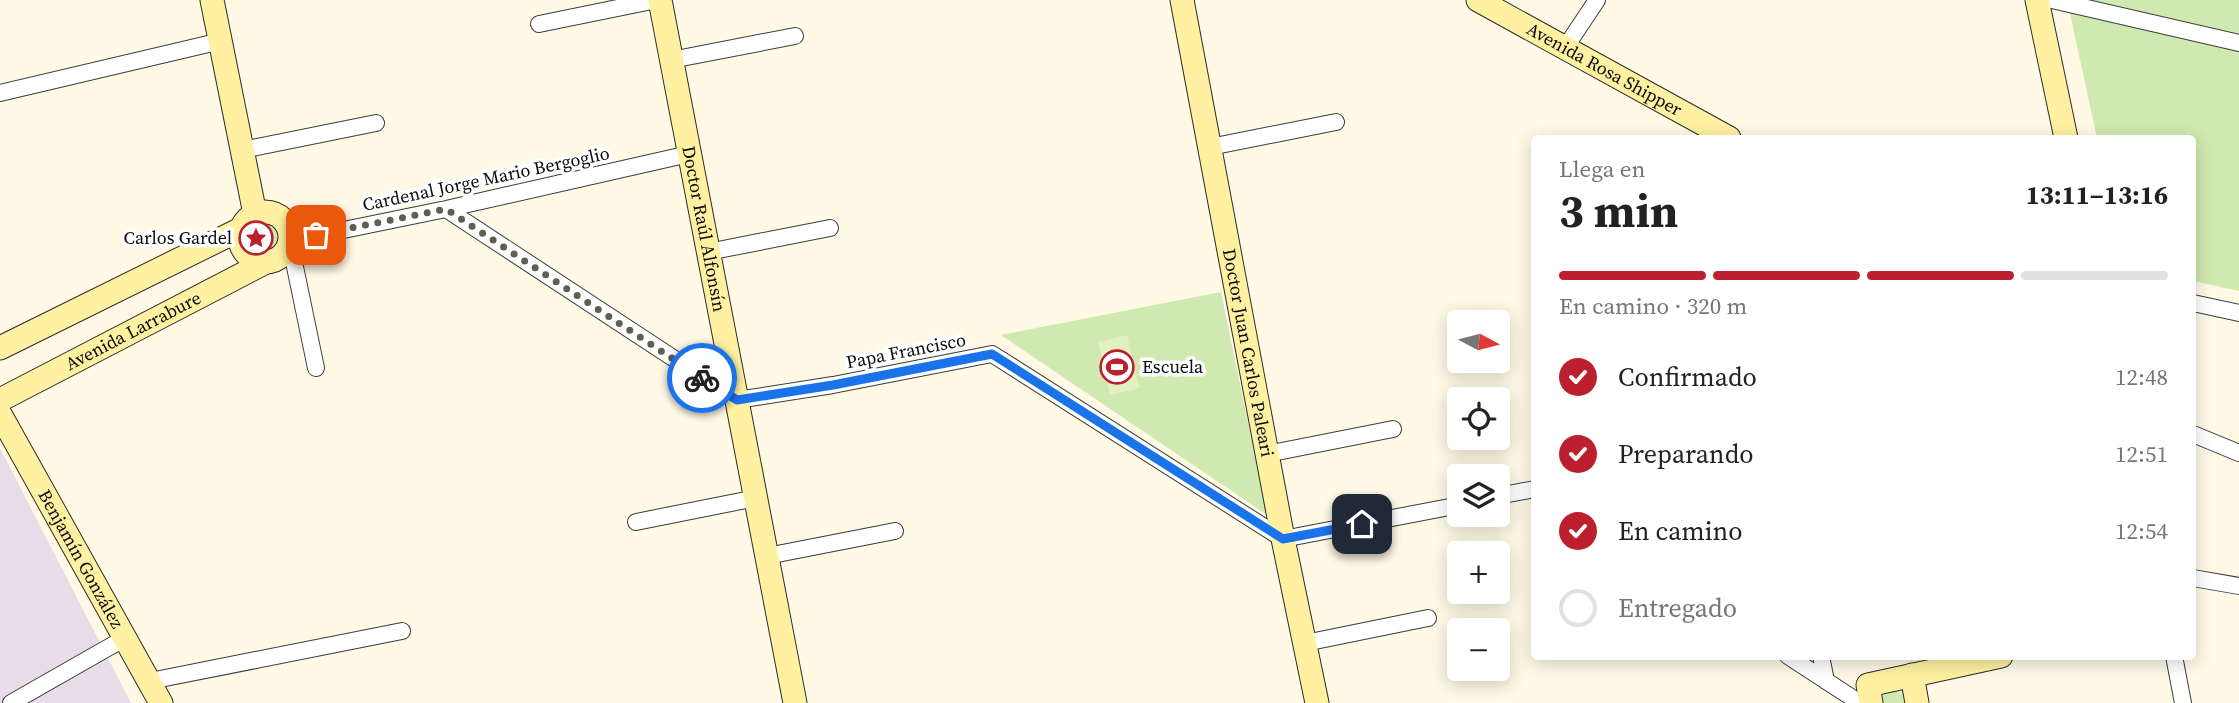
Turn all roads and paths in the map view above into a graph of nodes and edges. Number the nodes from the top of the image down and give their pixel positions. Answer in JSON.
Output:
{"nodes":[{"id":1,"x":212,"y":0,"type":"edge"},
{"id":2,"x":658,"y":0,"type":"edge"},
{"id":3,"x":1182,"y":0,"type":"edge"},
{"id":4,"x":1478,"y":0,"type":"edge"},
{"id":5,"x":1597,"y":0,"type":"edge"},
{"id":6,"x":2037,"y":0,"type":"edge"},
{"id":7,"x":2052,"y":0,"type":"edge"},
{"id":8,"x":539,"y":24,"type":"dead end"},
{"id":9,"x":795,"y":36,"type":"dead end"},
{"id":10,"x":221,"y":41,"type":"junction"},
{"id":11,"x":2239,"y":43,"type":"edge"},
{"id":12,"x":1565,"y":48,"type":"junction"},
{"id":13,"x":671,"y":60,"type":"junction"},
{"id":14,"x":0,"y":93,"type":"edge"},
{"id":15,"x":1336,"y":122,"type":"dead end"},
{"id":16,"x":376,"y":123,"type":"dead end"},
{"id":17,"x":1721,"y":135,"type":"edge"},
{"id":18,"x":2065,"y":135,"type":"edge"},
{"id":19,"x":1210,"y":147,"type":"junction"},
{"id":20,"x":242,"y":150,"type":"junction"},
{"id":21,"x":689,"y":154,"type":"junction"},
{"id":22,"x":446,"y":209,"type":"junction"},
{"id":23,"x":249,"y":221,"type":"junction"},
{"id":24,"x":830,"y":228,"type":"dead end"},
{"id":25,"x":289,"y":244,"type":"junction"},
{"id":26,"x":708,"y":252,"type":"junction"},
{"id":27,"x":266,"y":262,"type":"junction"},
{"id":28,"x":2196,"y":304,"type":"edge"},
{"id":29,"x":2239,"y":313,"type":"edge"},
{"id":30,"x":0,"y":348,"type":"edge"},
{"id":31,"x":316,"y":368,"type":"dead end"},
{"id":32,"x":0,"y":400,"type":"edge"},
{"id":33,"x":737,"y":400,"type":"junction"},
{"id":34,"x":0,"y":414,"type":"edge"},
{"id":35,"x":1393,"y":429,"type":"dead end"},
{"id":36,"x":2196,"y":435,"type":"edge"},
{"id":37,"x":2239,"y":453,"type":"edge"},
{"id":38,"x":1267,"y":454,"type":"junction"},
{"id":39,"x":1531,"y":490,"type":"edge"},
{"id":40,"x":1510,"y":494,"type":"edge"},
{"id":41,"x":756,"y":498,"type":"junction"},
{"id":42,"x":1447,"y":507,"type":"edge"},
{"id":43,"x":636,"y":522,"type":"dead end"},
{"id":44,"x":895,"y":531,"type":"dead end"},
{"id":45,"x":1283,"y":539,"type":"junction"},
{"id":46,"x":767,"y":556,"type":"junction"},
{"id":47,"x":2196,"y":579,"type":"edge"},
{"id":48,"x":2239,"y":586,"type":"edge"},
{"id":49,"x":1428,"y":618,"type":"dead end"},
{"id":50,"x":402,"y":631,"type":"dead end"},
{"id":51,"x":125,"y":638,"type":"junction"},
{"id":52,"x":1305,"y":643,"type":"junction"},
{"id":53,"x":1794,"y":660,"type":"edge"},
{"id":54,"x":1822,"y":660,"type":"edge"},
{"id":55,"x":1982,"y":660,"type":"edge"},
{"id":56,"x":2175,"y":660,"type":"edge"},
{"id":57,"x":1912,"y":675,"type":"junction"},
{"id":58,"x":150,"y":681,"type":"junction"},
{"id":59,"x":1826,"y":681,"type":"junction"},
{"id":60,"x":1866,"y":697,"type":"edge"},
{"id":61,"x":1314,"y":702,"type":"edge"},
{"id":62,"x":11,"y":703,"type":"edge"},
{"id":63,"x":162,"y":703,"type":"edge"},
{"id":64,"x":795,"y":703,"type":"edge"},
{"id":65,"x":1917,"y":703,"type":"edge"},
{"id":66,"x":2183,"y":703,"type":"edge"}],
"edges":[{"from":1,"to":10,"type":"street"},
{"from":2,"to":8,"type":"street"},
{"from":2,"to":13,"type":"street","name":"Doctor Raúl Alfonsín"},
{"from":3,"to":19,"type":"street","name":"Doctor Juan Carlos Paleari"},
{"from":4,"to":12,"type":"street","name":"Avenida Rosa Shipper"},
{"from":5,"to":12,"type":"street"},
{"from":6,"to":18,"type":"street"},
{"from":7,"to":11,"type":"street"},
{"from":9,"to":13,"type":"street"},
{"from":10,"to":14,"type":"street"},
{"from":10,"to":20,"type":"street"},
{"from":12,"to":17,"type":"street","name":"Avenida Rosa Shipper"},
{"from":13,"to":21,"type":"street","name":"Doctor Raúl Alfonsín"},
{"from":15,"to":19,"type":"street"},
{"from":16,"to":20,"type":"street"},
{"from":19,"to":38,"type":"street","name":"Doctor Juan Carlos Paleari"},
{"from":20,"to":23,"type":"street"},
{"from":21,"to":22,"type":"street","name":"Cardenal Jorge Mario Bergoglio"},
{"from":21,"to":26,"type":"street","name":"Doctor Raúl Alfonsín"},
{"from":22,"to":25,"type":"street","name":"Cardenal Jorge Mario Bergoglio"},
{"from":22,"to":33,"type":"street"},
{"from":23,"to":25,"type":"street"},
{"from":23,"to":27,"type":"street"},
{"from":23,"to":30,"type":"street"},
{"from":24,"to":26,"type":"street"},
{"from":25,"to":27,"type":"street"},
{"from":25,"to":31,"type":"street"},
{"from":26,"to":33,"type":"street","name":"Doctor Raúl Alfonsín"},
{"from":27,"to":32,"type":"street","name":"Avenida Larrabure"},
{"from":28,"to":29,"type":"street"},
{"from":33,"to":41,"type":"street","name":"Doctor Raúl Alfonsín"},
{"from":33,"to":45,"type":"street","name":"Papa Francisco"},
{"from":34,"to":51,"type":"street","name":"Benjamín González"},
{"from":35,"to":38,"type":"street"},
{"from":36,"to":37,"type":"street"},
{"from":38,"to":45,"type":"street","name":"Doctor Juan Carlos Paleari"},
{"from":39,"to":40,"type":"street"},
{"from":41,"to":43,"type":"street"},
{"from":41,"to":46,"type":"street","name":"Doctor Raúl Alfonsín"},
{"from":42,"to":45,"type":"street"},
{"from":44,"to":46,"type":"street"},
{"from":45,"to":52,"type":"street","name":"Doctor Juan Carlos Paleari"},
{"from":46,"to":64,"type":"street","name":"Doctor Raúl Alfonsín"},
{"from":47,"to":48,"type":"street"},
{"from":49,"to":52,"type":"street"},
{"from":50,"to":58,"type":"street"},
{"from":51,"to":58,"type":"street","name":"Benjamín González"},
{"from":51,"to":62,"type":"street"},
{"from":52,"to":61,"type":"street","name":"Doctor Juan Carlos Paleari"},
{"from":53,"to":59,"type":"street"},
{"from":54,"to":59,"type":"street"},
{"from":55,"to":57,"type":"street"},
{"from":56,"to":66,"type":"street"},
{"from":57,"to":60,"type":"street"},
{"from":57,"to":65,"type":"street"},
{"from":58,"to":63,"type":"street","name":"Benjamín González"},
{"from":59,"to":60,"type":"street"}]}
